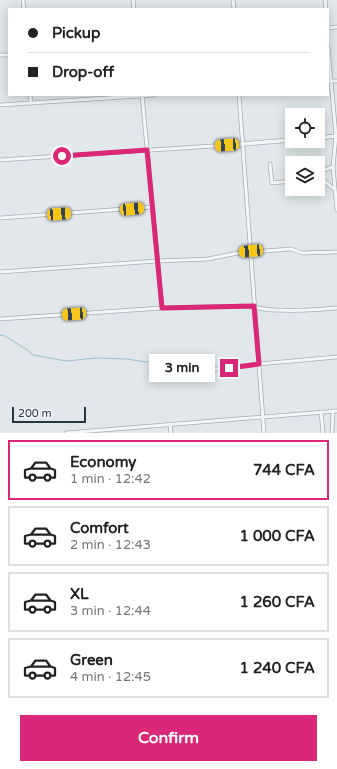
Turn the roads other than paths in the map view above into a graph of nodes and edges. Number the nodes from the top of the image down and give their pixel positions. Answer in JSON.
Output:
{"nodes":[{"id":1,"x":329,"y":81,"type":"edge"},
{"id":2,"x":337,"y":81,"type":"edge"},
{"id":3,"x":30,"y":96,"type":"edge"},
{"id":4,"x":128,"y":96,"type":"edge"},
{"id":5,"x":142,"y":96,"type":"edge"},
{"id":6,"x":239,"y":96,"type":"edge"},
{"id":7,"x":31,"y":103,"type":"junction"},
{"id":8,"x":0,"y":105,"type":"edge"},
{"id":9,"x":336,"y":136,"type":"edge"},
{"id":10,"x":325,"y":137,"type":"edge"},
{"id":11,"x":285,"y":141,"type":"edge"},
{"id":12,"x":243,"y":144,"type":"junction"},
{"id":13,"x":147,"y":150,"type":"junction"},
{"id":14,"x":0,"y":160,"type":"edge"},
{"id":15,"x":270,"y":164,"type":"dead end"},
{"id":16,"x":333,"y":167,"type":"junction"},
{"id":17,"x":325,"y":170,"type":"edge"},
{"id":18,"x":285,"y":182,"type":"edge"},
{"id":19,"x":325,"y":182,"type":"edge"},
{"id":20,"x":334,"y":189,"type":"junction"},
{"id":21,"x":152,"y":207,"type":"junction"},
{"id":22,"x":337,"y":210,"type":"edge"},
{"id":23,"x":0,"y":218,"type":"edge"},
{"id":24,"x":251,"y":251,"type":"junction"},
{"id":25,"x":337,"y":252,"type":"edge"},
{"id":26,"x":157,"y":261,"type":"junction"},
{"id":27,"x":0,"y":272,"type":"edge"},
{"id":28,"x":254,"y":306,"type":"junction"},
{"id":29,"x":162,"y":308,"type":"junction"},
{"id":30,"x":337,"y":308,"type":"edge"},
{"id":31,"x":0,"y":319,"type":"edge"},
{"id":32,"x":337,"y":357,"type":"edge"},
{"id":33,"x":259,"y":364,"type":"junction"},
{"id":34,"x":193,"y":372,"type":"dead end"},
{"id":35,"x":335,"y":411,"type":"edge"},
{"id":36,"x":321,"y":412,"type":"junction"},
{"id":37,"x":263,"y":416,"type":"junction"},
{"id":38,"x":170,"y":424,"type":"junction"},
{"id":39,"x":66,"y":433,"type":"edge"},
{"id":40,"x":171,"y":433,"type":"edge"},
{"id":41,"x":264,"y":433,"type":"edge"},
{"id":42,"x":323,"y":433,"type":"edge"},
{"id":43,"x":332,"y":433,"type":"edge"}],
"edges":[{"from":1,"to":2,"type":"street"},
{"from":1,"to":9,"type":"street"},
{"from":3,"to":7,"type":"street"},
{"from":4,"to":7,"type":"street"},
{"from":5,"to":13,"type":"street"},
{"from":6,"to":12,"type":"street"},
{"from":7,"to":8,"type":"street"},
{"from":9,"to":10,"type":"street"},
{"from":9,"to":16,"type":"street"},
{"from":11,"to":12,"type":"street"},
{"from":12,"to":13,"type":"street"},
{"from":12,"to":24,"type":"street"},
{"from":13,"to":14,"type":"street"},
{"from":13,"to":21,"type":"street"},
{"from":15,"to":18,"type":"street"},
{"from":16,"to":17,"type":"street"},
{"from":16,"to":20,"type":"street"},
{"from":19,"to":20,"type":"street"},
{"from":20,"to":22,"type":"street"},
{"from":21,"to":23,"type":"street"},
{"from":21,"to":26,"type":"street"},
{"from":24,"to":25,"type":"street"},
{"from":24,"to":26,"type":"street"},
{"from":24,"to":28,"type":"street"},
{"from":26,"to":27,"type":"street"},
{"from":26,"to":29,"type":"street"},
{"from":28,"to":29,"type":"street"},
{"from":28,"to":30,"type":"street"},
{"from":28,"to":33,"type":"street"},
{"from":29,"to":31,"type":"street"},
{"from":32,"to":33,"type":"street"},
{"from":33,"to":34,"type":"street"},
{"from":33,"to":37,"type":"street"},
{"from":35,"to":36,"type":"street"},
{"from":35,"to":43,"type":"street"},
{"from":36,"to":37,"type":"street"},
{"from":36,"to":42,"type":"street"},
{"from":37,"to":38,"type":"street"},
{"from":37,"to":41,"type":"street"},
{"from":38,"to":39,"type":"street"},
{"from":38,"to":40,"type":"street"}]}
